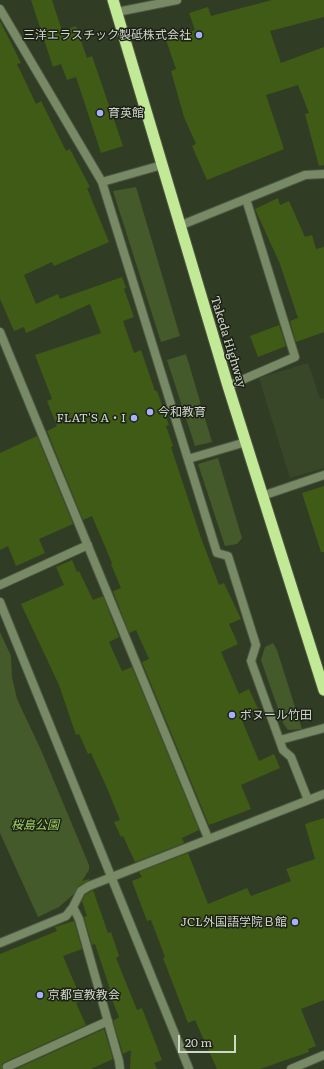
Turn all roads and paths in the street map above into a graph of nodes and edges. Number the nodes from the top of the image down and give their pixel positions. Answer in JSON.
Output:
{"nodes":[{"id":1,"x":113,"y":0,"type":"edge"},
{"id":2,"x":177,"y":0,"type":"edge"},
{"id":3,"x":0,"y":9,"type":"edge"},
{"id":4,"x":117,"y":12,"type":"junction"},
{"id":5,"x":162,"y":165,"type":"junction"},
{"id":6,"x":324,"y":174,"type":"edge"},
{"id":7,"x":102,"y":182,"type":"junction"},
{"id":8,"x":246,"y":199,"type":"junction"},
{"id":9,"x":179,"y":226,"type":"junction"},
{"id":10,"x":0,"y":332,"type":"edge"},
{"id":11,"x":228,"y":386,"type":"junction"},
{"id":12,"x":246,"y":442,"type":"junction"},
{"id":13,"x":188,"y":459,"type":"junction"},
{"id":14,"x":324,"y":475,"type":"edge"},
{"id":15,"x":262,"y":496,"type":"junction"},
{"id":16,"x":88,"y":545,"type":"junction"},
{"id":17,"x":0,"y":585,"type":"edge"},
{"id":18,"x":0,"y":602,"type":"edge"},
{"id":19,"x":324,"y":690,"type":"edge"},
{"id":20,"x":324,"y":728,"type":"edge"},
{"id":21,"x":280,"y":740,"type":"junction"},
{"id":22,"x":324,"y":794,"type":"edge"},
{"id":23,"x":308,"y":800,"type":"junction"},
{"id":24,"x":208,"y":838,"type":"junction"},
{"id":25,"x":111,"y":878,"type":"junction"},
{"id":26,"x":73,"y":907,"type":"junction"},
{"id":27,"x":0,"y":943,"type":"edge"},
{"id":28,"x":108,"y":1021,"type":"junction"},
{"id":29,"x":324,"y":1055,"type":"edge"},
{"id":30,"x":7,"y":1067,"type":"dead end"},
{"id":31,"x":120,"y":1069,"type":"edge"},
{"id":32,"x":189,"y":1069,"type":"edge"},
{"id":33,"x":291,"y":1069,"type":"edge"}],
"edges":[{"from":1,"to":4,"type":"highway","name":"Takeda Highway"},
{"from":2,"to":4,"type":"street"},
{"from":3,"to":7,"type":"street"},
{"from":4,"to":5,"type":"highway","name":"Takeda Highway"},
{"from":5,"to":7,"type":"street"},
{"from":5,"to":9,"type":"highway","name":"Takeda Highway"},
{"from":6,"to":8,"type":"street"},
{"from":7,"to":13,"type":"street"},
{"from":8,"to":9,"type":"street"},
{"from":8,"to":11,"type":"street"},
{"from":9,"to":11,"type":"highway","name":"Takeda Highway"},
{"from":10,"to":16,"type":"street"},
{"from":11,"to":12,"type":"highway","name":"Takeda Highway"},
{"from":12,"to":13,"type":"street"},
{"from":12,"to":15,"type":"highway","name":"Takeda Highway"},
{"from":13,"to":21,"type":"street"},
{"from":14,"to":15,"type":"street"},
{"from":15,"to":19,"type":"highway","name":"Takeda Highway"},
{"from":16,"to":17,"type":"street"},
{"from":16,"to":24,"type":"street"},
{"from":18,"to":25,"type":"street"},
{"from":20,"to":21,"type":"street"},
{"from":21,"to":23,"type":"street"},
{"from":22,"to":23,"type":"street"},
{"from":23,"to":24,"type":"street"},
{"from":24,"to":25,"type":"street"},
{"from":25,"to":26,"type":"street"},
{"from":25,"to":32,"type":"street"},
{"from":26,"to":27,"type":"street"},
{"from":26,"to":28,"type":"street"},
{"from":28,"to":30,"type":"street"},
{"from":28,"to":31,"type":"street"},
{"from":29,"to":33,"type":"street"}]}
